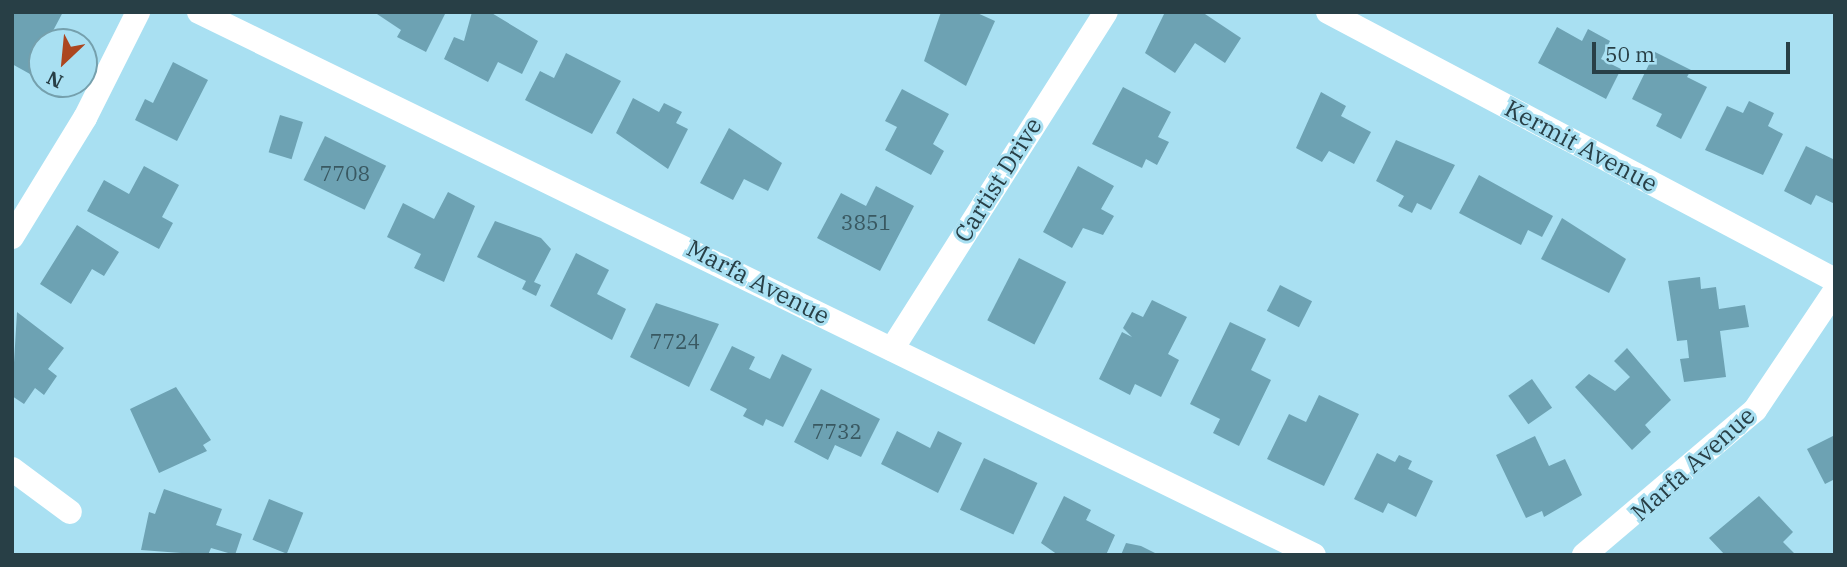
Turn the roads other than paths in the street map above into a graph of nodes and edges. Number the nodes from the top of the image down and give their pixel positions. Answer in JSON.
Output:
{"nodes":[{"id":1,"x":138,"y":12,"type":"edge"},
{"id":2,"x":199,"y":12,"type":"edge"},
{"id":3,"x":1106,"y":12,"type":"edge"},
{"id":4,"x":1328,"y":12,"type":"edge"},
{"id":5,"x":12,"y":237,"type":"edge"},
{"id":6,"x":1835,"y":280,"type":"edge"},
{"id":7,"x":1835,"y":290,"type":"edge"},
{"id":8,"x":892,"y":349,"type":"junction"},
{"id":9,"x":12,"y":469,"type":"edge"},
{"id":10,"x":70,"y":512,"type":"dead end"},
{"id":11,"x":1314,"y":555,"type":"edge"},
{"id":12,"x":1584,"y":555,"type":"edge"}],
"edges":[{"from":1,"to":5,"type":"street"},
{"from":2,"to":8,"type":"street","name":"Marfa Avenue"},
{"from":3,"to":8,"type":"street","name":"Cartist Drive"},
{"from":4,"to":6,"type":"street","name":"Kermit Avenue"},
{"from":7,"to":12,"type":"street","name":"Marfa Avenue"},
{"from":8,"to":11,"type":"street","name":"Marfa Avenue"},
{"from":9,"to":10,"type":"street"}]}
